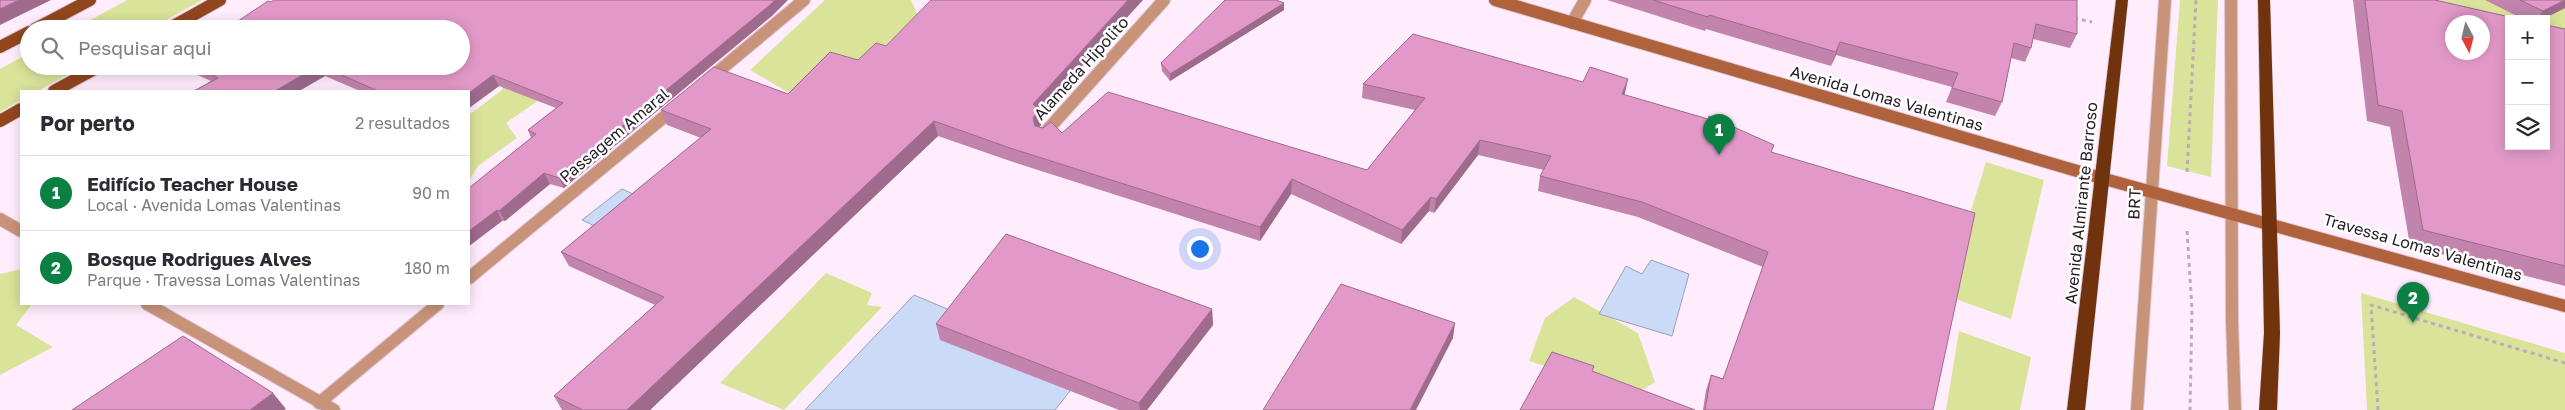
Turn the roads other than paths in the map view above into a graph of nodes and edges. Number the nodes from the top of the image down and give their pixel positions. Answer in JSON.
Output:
{"nodes":[{"id":1,"x":90,"y":0,"type":"edge"},
{"id":2,"x":220,"y":0,"type":"edge"},
{"id":3,"x":804,"y":0,"type":"edge"},
{"id":4,"x":1164,"y":0,"type":"edge"},
{"id":5,"x":1495,"y":0,"type":"edge"},
{"id":6,"x":1585,"y":0,"type":"edge"},
{"id":7,"x":2122,"y":0,"type":"edge"},
{"id":8,"x":2165,"y":0,"type":"edge"},
{"id":9,"x":2231,"y":0,"type":"edge"},
{"id":10,"x":2264,"y":0,"type":"edge"},
{"id":11,"x":52,"y":20,"type":"edge"},
{"id":12,"x":184,"y":20,"type":"edge"},
{"id":13,"x":1572,"y":23,"type":"junction"},
{"id":14,"x":20,"y":37,"type":"edge"},
{"id":15,"x":0,"y":47,"type":"edge"},
{"id":16,"x":83,"y":75,"type":"edge"},
{"id":17,"x":698,"y":89,"type":"edge"},
{"id":18,"x":56,"y":90,"type":"edge"},
{"id":19,"x":682,"y":101,"type":"edge"},
{"id":20,"x":20,"y":111,"type":"edge"},
{"id":21,"x":0,"y":121,"type":"edge"},
{"id":22,"x":1043,"y":135,"type":"edge"},
{"id":23,"x":2102,"y":178,"type":"junction"},
{"id":24,"x":2151,"y":192,"type":"junction"},
{"id":25,"x":2231,"y":214,"type":"junction"},
{"id":26,"x":0,"y":219,"type":"edge"},
{"id":27,"x":2271,"y":224,"type":"junction"},
{"id":28,"x":20,"y":231,"type":"edge"},
{"id":29,"x":470,"y":277,"type":"edge"},
{"id":30,"x":149,"y":305,"type":"edge"},
{"id":31,"x":437,"y":305,"type":"edge"},
{"id":32,"x":2565,"y":306,"type":"edge"},
{"id":33,"x":319,"y":402,"type":"junction"},
{"id":34,"x":334,"y":410,"type":"edge"},
{"id":35,"x":2076,"y":410,"type":"edge"},
{"id":36,"x":2138,"y":410,"type":"edge"},
{"id":37,"x":2235,"y":410,"type":"edge"},
{"id":38,"x":2268,"y":410,"type":"edge"}],
"edges":[{"from":1,"to":11,"type":"main road"},
{"from":2,"to":12,"type":"main road"},
{"from":3,"to":17,"type":"street"},
{"from":4,"to":22,"type":"street","name":"Alameda Hipolito"},
{"from":5,"to":13,"type":"street","name":"Avenida Lomas Valentinas"},
{"from":6,"to":13,"type":"street"},
{"from":7,"to":23,"type":"highway","name":"Avenida Almirante Barroso"},
{"from":8,"to":24,"type":"street","name":"BRT"},
{"from":9,"to":25,"type":"street"},
{"from":10,"to":27,"type":"highway"},
{"from":13,"to":23,"type":"street","name":"Avenida Lomas Valentinas"},
{"from":14,"to":15,"type":"main road"},
{"from":16,"to":18,"type":"main road"},
{"from":19,"to":29,"type":"street","name":"Passagem Amaral"},
{"from":20,"to":21,"type":"main road"},
{"from":23,"to":24,"type":"street","name":"Avenida Lomas Valentinas"},
{"from":23,"to":35,"type":"highway","name":"Avenida Almirante Barroso"},
{"from":24,"to":25,"type":"street","name":"Avenida Lomas Valentinas"},
{"from":24,"to":36,"type":"street","name":"BRT"},
{"from":25,"to":27,"type":"street","name":"Avenida Lomas Valentinas"},
{"from":25,"to":37,"type":"street"},
{"from":26,"to":28,"type":"street"},
{"from":27,"to":32,"type":"street","name":"Travessa Lomas Valentinas"},
{"from":27,"to":38,"type":"highway"},
{"from":30,"to":33,"type":"street"},
{"from":31,"to":33,"type":"street"},
{"from":33,"to":34,"type":"street"}]}
